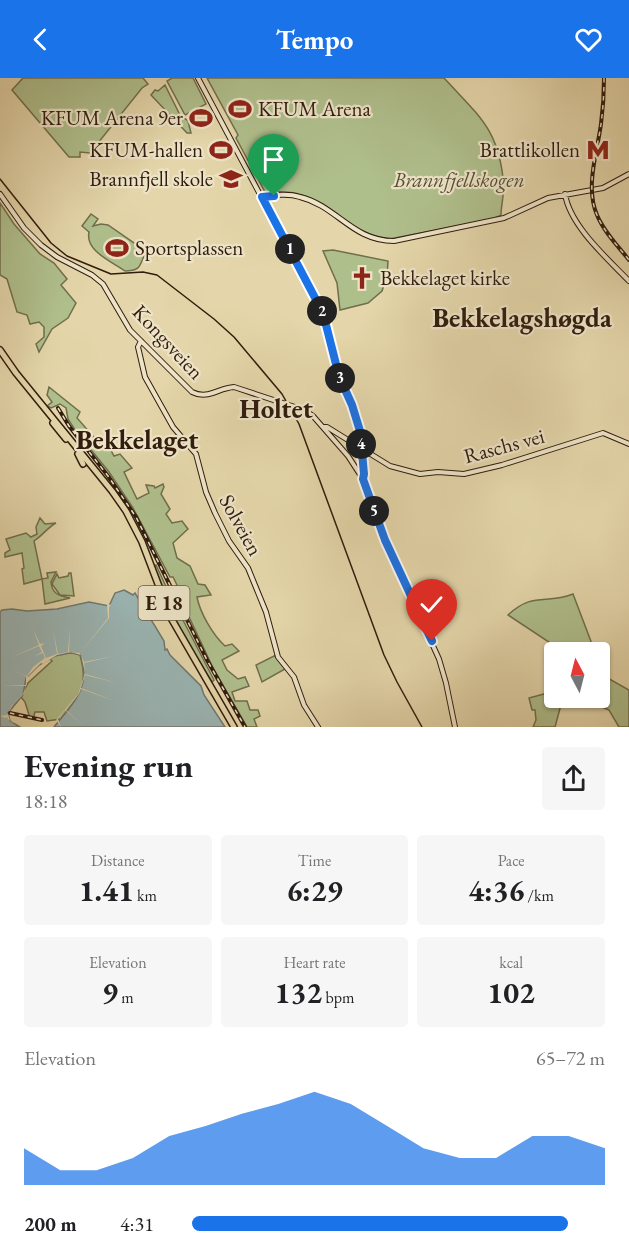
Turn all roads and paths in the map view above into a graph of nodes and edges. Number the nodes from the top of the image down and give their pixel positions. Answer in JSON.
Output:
{"nodes":[{"id":1,"x":198,"y":78,"type":"edge"},
{"id":2,"x":629,"y":174,"type":"edge"},
{"id":3,"x":0,"y":194,"type":"edge"},
{"id":4,"x":565,"y":194,"type":"junction"},
{"id":5,"x":262,"y":197,"type":"junction"},
{"id":6,"x":629,"y":281,"type":"edge"},
{"id":7,"x":141,"y":341,"type":"junction"},
{"id":8,"x":0,"y":350,"type":"edge"},
{"id":9,"x":0,"y":355,"type":"edge"},
{"id":10,"x":42,"y":405,"type":"junction"},
{"id":11,"x":46,"y":413,"type":"junction"},
{"id":12,"x":55,"y":425,"type":"junction"},
{"id":13,"x":323,"y":427,"type":"junction"},
{"id":14,"x":65,"y":432,"type":"junction"},
{"id":15,"x":629,"y":444,"type":"edge"},
{"id":16,"x":362,"y":448,"type":"junction"},
{"id":17,"x":78,"y":454,"type":"junction"},
{"id":18,"x":83,"y":464,"type":"dead end"},
{"id":19,"x":363,"y":479,"type":"junction"},
{"id":20,"x":129,"y":518,"type":"junction"},
{"id":21,"x":232,"y":725,"type":"edge"},
{"id":22,"x":318,"y":727,"type":"edge"},
{"id":23,"x":455,"y":727,"type":"edge"}],
"edges":[{"from":1,"to":5,"type":"street"},
{"from":2,"to":4,"type":"street"},
{"from":3,"to":7,"type":"street","name":"Kongsveien"},
{"from":4,"to":5,"type":"street"},
{"from":4,"to":6,"type":"street"},
{"from":5,"to":16,"type":"street"},
{"from":7,"to":13,"type":"street","name":"Kongsveien"},
{"from":7,"to":22,"type":"street","name":"Solveien"},
{"from":8,"to":10,"type":"highway","number":"E 18"},
{"from":9,"to":11,"type":"highway","number":"E 18"},
{"from":10,"to":11,"type":"highway","number":"E 18"},
{"from":10,"to":14,"type":"highway","number":"E 18"},
{"from":11,"to":12,"type":"highway","number":"E 18"},
{"from":12,"to":14,"type":"highway","number":"E 18"},
{"from":12,"to":17,"type":"highway","number":"E 18"},
{"from":13,"to":16,"type":"street","name":"Raschs vei"},
{"from":13,"to":19,"type":"street","name":"Kongsveien"},
{"from":14,"to":20,"type":"highway","number":"E 18"},
{"from":15,"to":16,"type":"street","name":"Raschs vei"},
{"from":16,"to":19,"type":"street"},
{"from":17,"to":18,"type":"highway"},
{"from":17,"to":20,"type":"highway","number":"E 18"},
{"from":19,"to":23,"type":"street"},
{"from":20,"to":21,"type":"highway","number":"E 18"}]}
